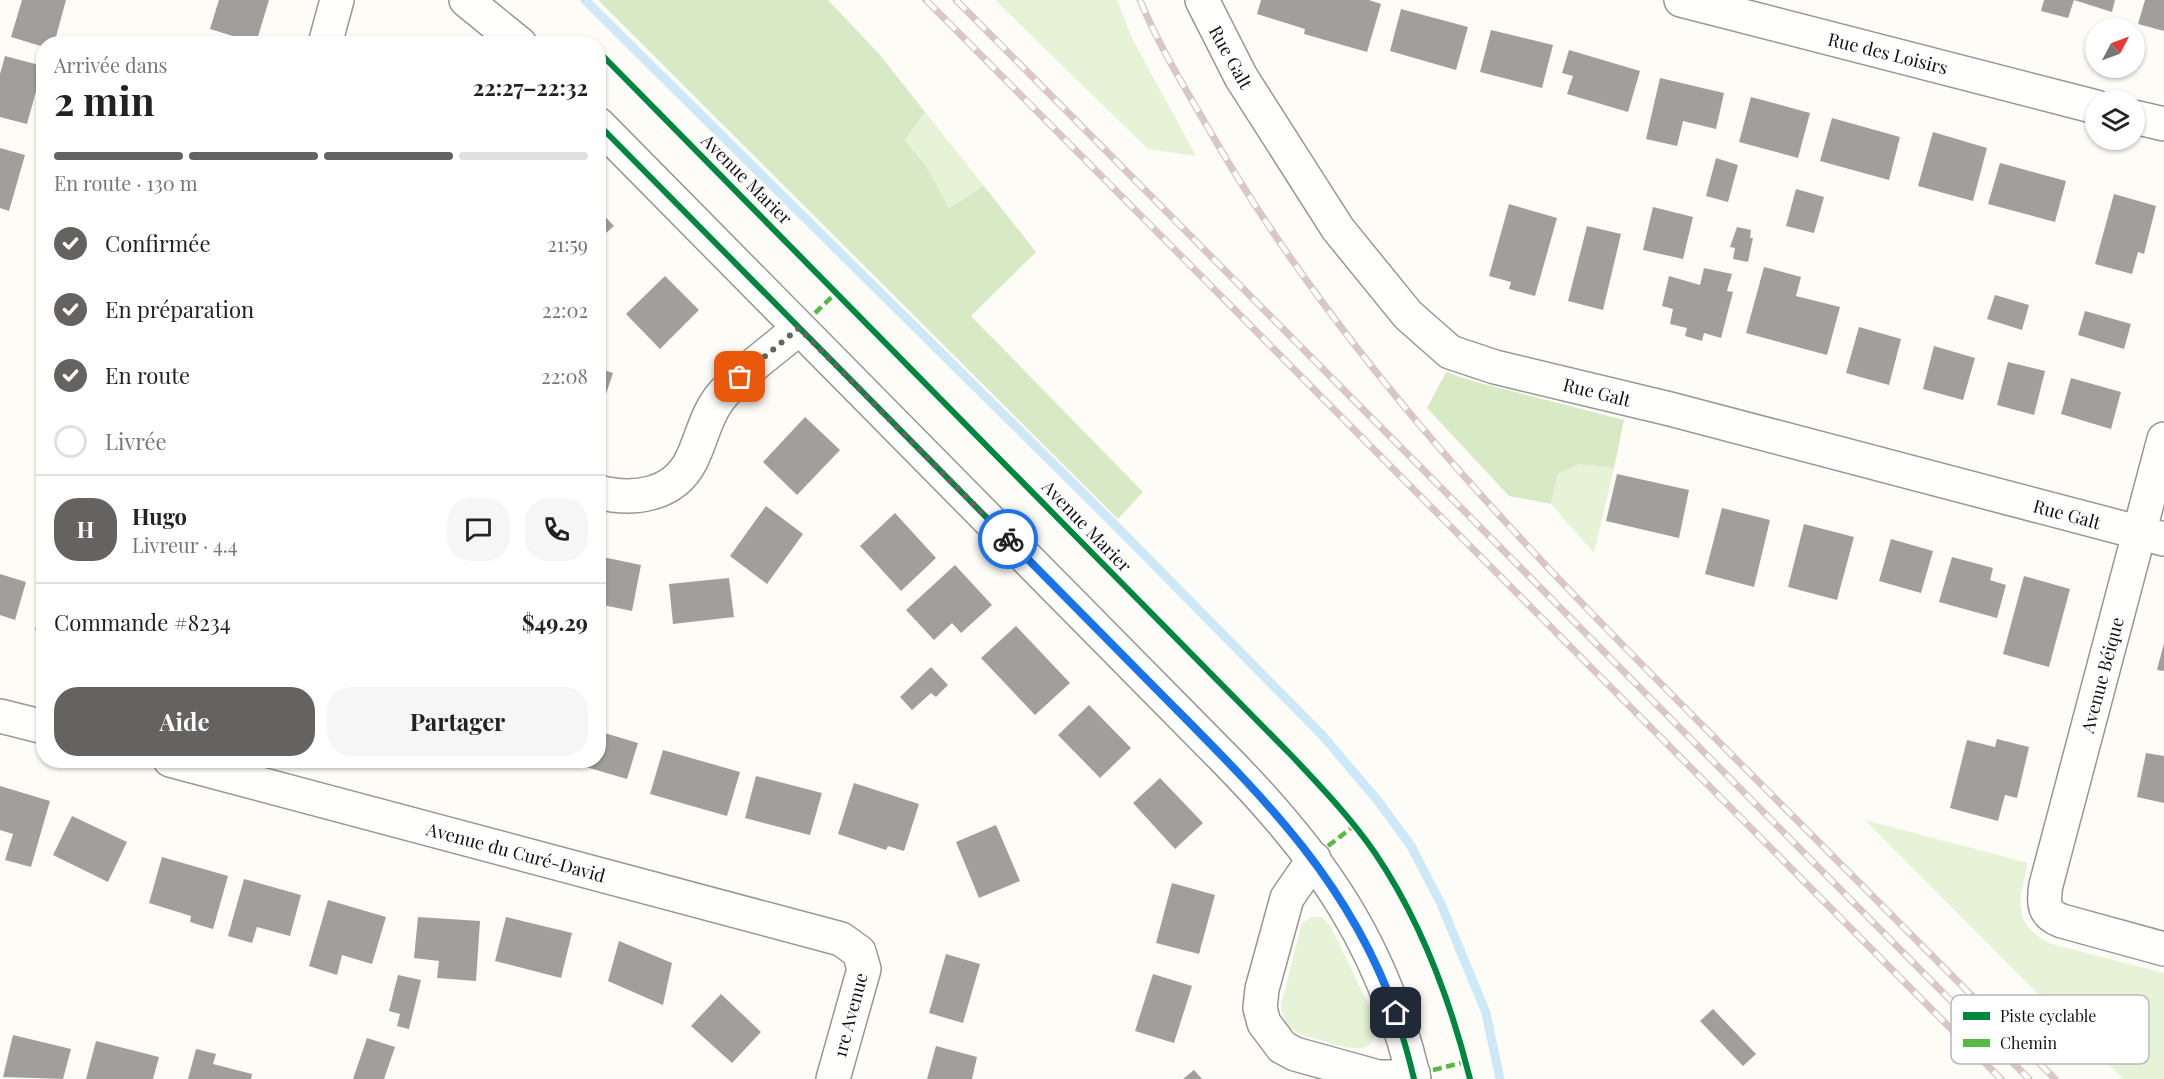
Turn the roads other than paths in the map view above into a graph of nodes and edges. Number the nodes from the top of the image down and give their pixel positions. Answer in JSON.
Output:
{"nodes":[{"id":1,"x":337,"y":0,"type":"edge"},
{"id":2,"x":465,"y":0,"type":"edge"},
{"id":3,"x":1202,"y":0,"type":"edge"},
{"id":4,"x":1681,"y":0,"type":"edge"},
{"id":5,"x":327,"y":36,"type":"edge"},
{"id":6,"x":510,"y":36,"type":"edge"},
{"id":7,"x":2085,"y":103,"type":"edge"},
{"id":8,"x":2145,"y":120,"type":"edge"},
{"id":9,"x":2164,"y":124,"type":"edge"},
{"id":10,"x":606,"y":132,"type":"edge"},
{"id":11,"x":799,"y":328,"type":"junction"},
{"id":12,"x":2164,"y":440,"type":"edge"},
{"id":13,"x":606,"y":493,"type":"edge"},
{"id":14,"x":2152,"y":536,"type":"edge"},
{"id":15,"x":0,"y":716,"type":"edge"},
{"id":16,"x":36,"y":725,"type":"edge"},
{"id":17,"x":200,"y":768,"type":"edge"},
{"id":18,"x":1314,"y":859,"type":"junction"},
{"id":19,"x":2164,"y":949,"type":"edge"},
{"id":20,"x":859,"y":952,"type":"joint"},
{"id":21,"x":1414,"y":1076,"type":"edge"},
{"id":22,"x":833,"y":1079,"type":"edge"}],
"edges":[{"from":1,"to":5,"type":"street"},
{"from":2,"to":6,"type":"street"},
{"from":3,"to":14,"type":"street","name":"Rue Galt"},
{"from":4,"to":7,"type":"street","name":"Rue des Loisirs"},
{"from":8,"to":9,"type":"street"},
{"from":10,"to":11,"type":"street"},
{"from":11,"to":13,"type":"street"},
{"from":11,"to":18,"type":"street"},
{"from":12,"to":14,"type":"street","name":"Avenue Béique"},
{"from":14,"to":19,"type":"street","name":"Avenue Béique"},
{"from":15,"to":16,"type":"street"},
{"from":17,"to":20,"type":"street","name":"Avenue du Curé-David"},
{"from":18,"to":21,"type":"street"},
{"from":18,"to":21,"type":"street"},
{"from":20,"to":22,"type":"street","name":"1re Avenue"}]}
